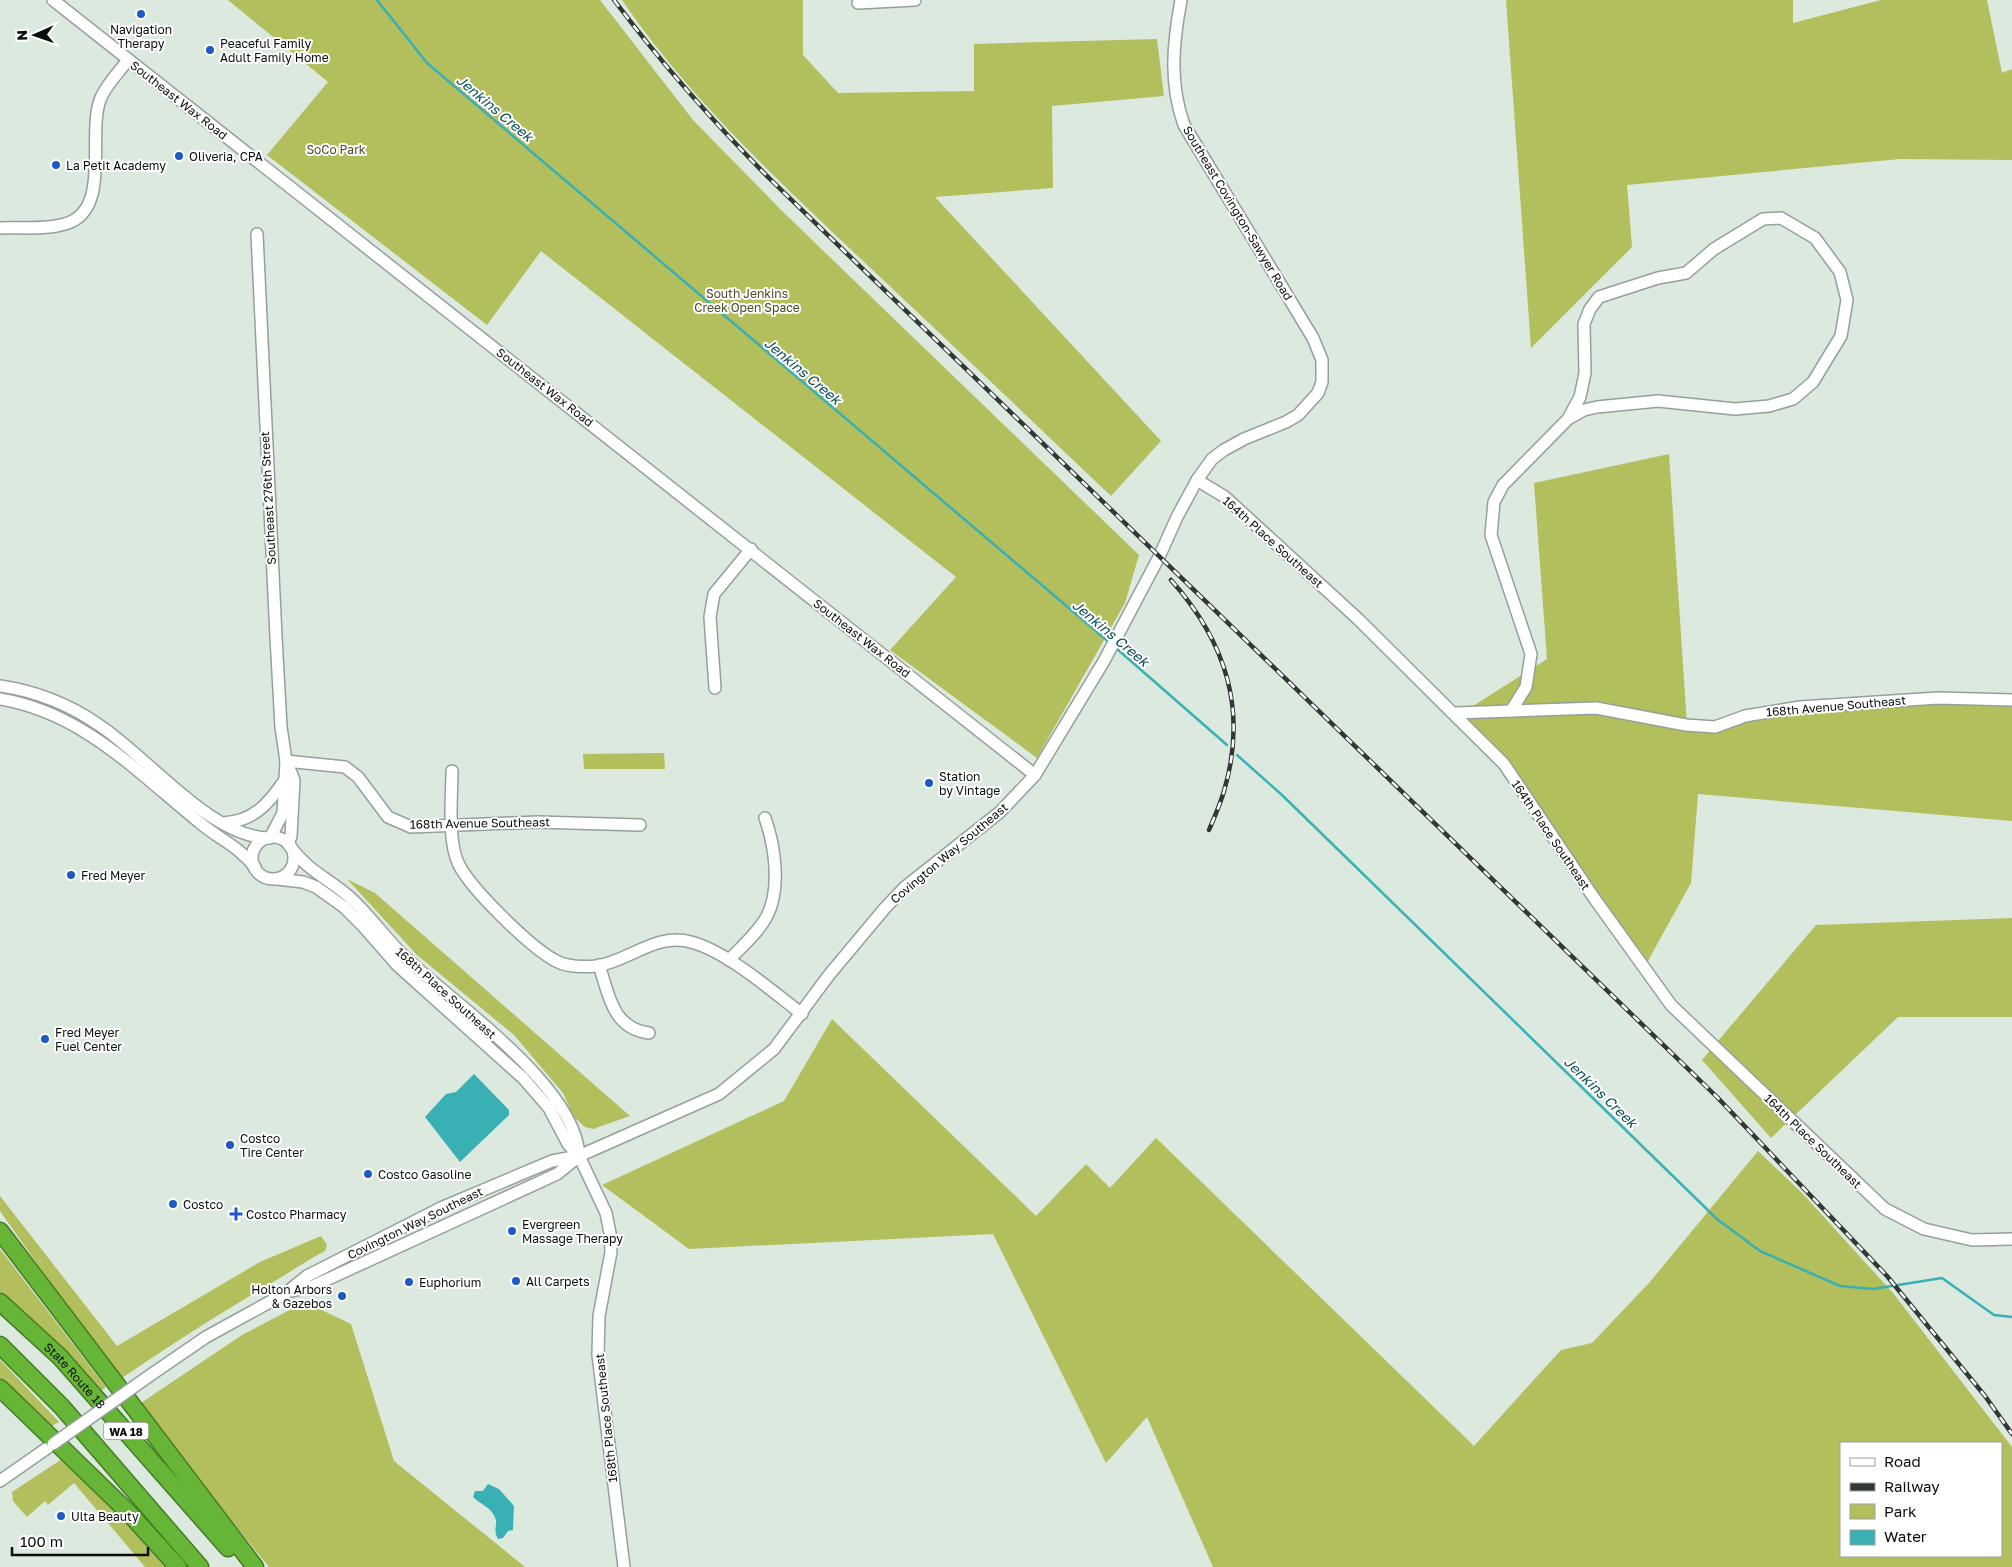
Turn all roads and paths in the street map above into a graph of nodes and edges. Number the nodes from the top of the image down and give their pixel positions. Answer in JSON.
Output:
{"nodes":[{"id":1,"x":53,"y":0,"type":"edge"},
{"id":2,"x":915,"y":0,"type":"edge"},
{"id":3,"x":1181,"y":0,"type":"edge"},
{"id":4,"x":858,"y":3,"type":"dead end"},
{"id":5,"x":128,"y":60,"type":"junction"},
{"id":6,"x":0,"y":228,"type":"edge"},
{"id":7,"x":257,"y":234,"type":"dead end"},
{"id":8,"x":1322,"y":360,"type":"joint"},
{"id":9,"x":1568,"y":419,"type":"junction"},
{"id":10,"x":1197,"y":480,"type":"junction"},
{"id":11,"x":751,"y":549,"type":"junction"},
{"id":12,"x":0,"y":686,"type":"edge"},
{"id":13,"x":715,"y":688,"type":"dead end"},
{"id":14,"x":0,"y":698,"type":"edge"},
{"id":15,"x":2012,"y":700,"type":"edge"},
{"id":16,"x":1511,"y":711,"type":"junction"},
{"id":17,"x":1454,"y":713,"type":"junction"},
{"id":18,"x":286,"y":761,"type":"junction"},
{"id":19,"x":452,"y":770,"type":"dead end"},
{"id":20,"x":1035,"y":775,"type":"junction"},
{"id":21,"x":284,"y":781,"type":"junction"},
{"id":22,"x":765,"y":818,"type":"dead end"},
{"id":23,"x":222,"y":823,"type":"junction"},
{"id":24,"x":452,"y":824,"type":"junction"},
{"id":25,"x":640,"y":825,"type":"dead end"},
{"id":26,"x":269,"y":838,"type":"junction"},
{"id":27,"x":288,"y":845,"type":"junction"},
{"id":28,"x":255,"y":867,"type":"junction"},
{"id":29,"x":277,"y":879,"type":"junction"},
{"id":30,"x":729,"y":960,"type":"junction"},
{"id":31,"x":598,"y":965,"type":"junction"},
{"id":32,"x":802,"y":1014,"type":"junction"},
{"id":33,"x":648,"y":1033,"type":"dead end"},
{"id":34,"x":579,"y":1156,"type":"junction"},
{"id":35,"x":443,"y":1207,"type":"junction"},
{"id":36,"x":0,"y":1231,"type":"edge"},
{"id":37,"x":2012,"y":1239,"type":"edge"},
{"id":38,"x":396,"y":1248,"type":"junction"},
{"id":39,"x":286,"y":1293,"type":"junction"},
{"id":40,"x":0,"y":1302,"type":"edge"},
{"id":41,"x":0,"y":1345,"type":"edge"},
{"id":42,"x":0,"y":1388,"type":"edge"},
{"id":43,"x":0,"y":1480,"type":"edge"},
{"id":44,"x":178,"y":1567,"type":"edge"},
{"id":45,"x":200,"y":1567,"type":"edge"},
{"id":46,"x":245,"y":1567,"type":"edge"},
{"id":47,"x":255,"y":1567,"type":"edge"},
{"id":48,"x":624,"y":1567,"type":"edge"}],
"edges":[{"from":1,"to":5,"type":"street","name":"Southeast Wax Road"},
{"from":2,"to":4,"type":"street"},
{"from":3,"to":8,"type":"street","name":"Southeast Covington-Sawyer Road"},
{"from":5,"to":6,"type":"street"},
{"from":5,"to":11,"type":"street","name":"Southeast Wax Road"},
{"from":7,"to":18,"type":"street","name":"Southeast 276th Street"},
{"from":8,"to":10,"type":"street","name":"Covington Way Southeast"},
{"from":9,"to":9,"type":"street"},
{"from":9,"to":16,"type":"street"},
{"from":10,"to":17,"type":"street","name":"164th Place Southeast"},
{"from":10,"to":20,"type":"street","name":"Covington Way Southeast"},
{"from":11,"to":13,"type":"street"},
{"from":11,"to":20,"type":"street","name":"Southeast Wax Road"},
{"from":12,"to":23,"type":"street"},
{"from":14,"to":28,"type":"street"},
{"from":15,"to":16,"type":"street","name":"168th Avenue Southeast"},
{"from":16,"to":17,"type":"street","name":"168th Avenue Southeast"},
{"from":17,"to":37,"type":"street","name":"164th Place Southeast"},
{"from":18,"to":21,"type":"street","name":"Southeast 276th Street"},
{"from":18,"to":24,"type":"street","name":"168th Avenue Southeast"},
{"from":18,"to":27,"type":"street","name":"Southeast 276th Street"},
{"from":19,"to":24,"type":"street"},
{"from":20,"to":32,"type":"street","name":"Covington Way Southeast"},
{"from":21,"to":23,"type":"street","name":"Southeast 276th Street"},
{"from":21,"to":26,"type":"street","name":"Southeast 276th Street"},
{"from":22,"to":30,"type":"street"},
{"from":23,"to":26,"type":"street"},
{"from":24,"to":25,"type":"street","name":"168th Avenue Southeast"},
{"from":24,"to":31,"type":"street"},
{"from":26,"to":27,"type":"street"},
{"from":26,"to":28,"type":"street"},
{"from":27,"to":29,"type":"street"},
{"from":27,"to":34,"type":"street","name":"168th Place Southeast"},
{"from":28,"to":29,"type":"street"},
{"from":29,"to":34,"type":"street","name":"168th Place Southeast"},
{"from":30,"to":31,"type":"street"},
{"from":30,"to":32,"type":"street"},
{"from":31,"to":33,"type":"street"},
{"from":32,"to":34,"type":"street","name":"Covington Way Southeast"},
{"from":34,"to":35,"type":"street","name":"Covington Way Southeast"},
{"from":34,"to":38,"type":"street","name":"Covington Way Southeast"},
{"from":34,"to":48,"type":"street","name":"168th Place Southeast"},
{"from":35,"to":38,"type":"street"},
{"from":35,"to":39,"type":"street","name":"Covington Way Southeast"},
{"from":36,"to":47,"type":"highway"},
{"from":38,"to":39,"type":"street","name":"Covington Way Southeast"},
{"from":39,"to":43,"type":"street","name":"Covington Way Southeast","bridge":true},
{"from":40,"to":46,"type":"highway","name":"State Route 18","number":"WA 18"},
{"from":41,"to":45,"type":"highway","number":"WA 18"},
{"from":42,"to":44,"type":"highway"}]}
